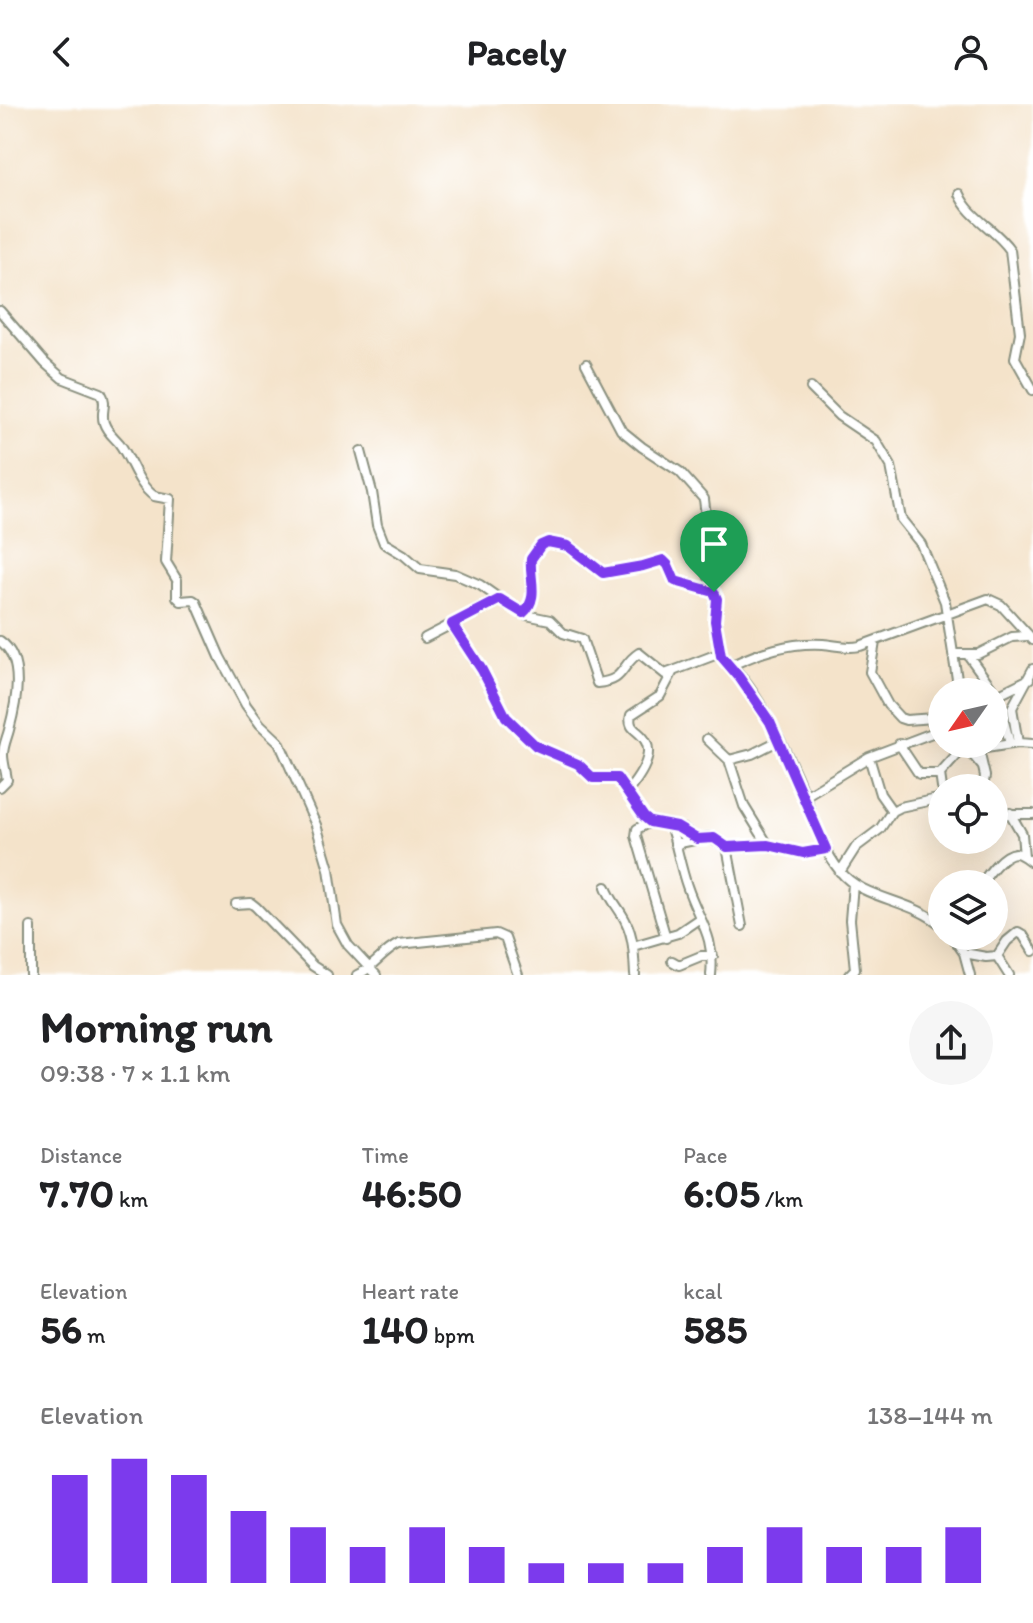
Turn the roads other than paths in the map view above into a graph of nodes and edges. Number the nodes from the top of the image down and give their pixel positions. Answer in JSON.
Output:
{"nodes":[{"id":1,"x":959,"y":194,"type":"dead end"},
{"id":2,"x":0,"y":311,"type":"edge"},
{"id":3,"x":586,"y":364,"type":"dead end"},
{"id":4,"x":811,"y":388,"type":"dead end"},
{"id":5,"x":1033,"y":390,"type":"edge"},
{"id":6,"x":361,"y":451,"type":"dead end"},
{"id":7,"x":714,"y":592,"type":"junction"},
{"id":8,"x":500,"y":599,"type":"junction"},
{"id":9,"x":527,"y":610,"type":"junction"},
{"id":10,"x":948,"y":615,"type":"junction"},
{"id":11,"x":452,"y":624,"type":"junction"},
{"id":12,"x":425,"y":638,"type":"dead end"},
{"id":13,"x":1030,"y":638,"type":"edge"},
{"id":14,"x":0,"y":641,"type":"edge"},
{"id":15,"x":875,"y":642,"type":"junction"},
{"id":16,"x":953,"y":654,"type":"junction"},
{"id":17,"x":968,"y":655,"type":"junction"},
{"id":18,"x":721,"y":656,"type":"junction"},
{"id":19,"x":730,"y":666,"type":"junction"},
{"id":20,"x":1031,"y":674,"type":"edge"},
{"id":21,"x":668,"y":677,"type":"junction"},
{"id":22,"x":957,"y":678,"type":"edge"},
{"id":23,"x":985,"y":678,"type":"edge"},
{"id":24,"x":1008,"y":688,"type":"edge"},
{"id":25,"x":928,"y":718,"type":"edge"},
{"id":26,"x":1008,"y":726,"type":"edge"},
{"id":27,"x":928,"y":735,"type":"edge"},
{"id":28,"x":707,"y":739,"type":"dead end"},
{"id":29,"x":778,"y":741,"type":"junction"},
{"id":30,"x":1014,"y":743,"type":"junction"},
{"id":31,"x":899,"y":744,"type":"junction"},
{"id":32,"x":1008,"y":744,"type":"edge"},
{"id":33,"x":1033,"y":744,"type":"edge"},
{"id":34,"x":869,"y":757,"type":"junction"},
{"id":35,"x":956,"y":758,"type":"edge"},
{"id":36,"x":975,"y":758,"type":"edge"},
{"id":37,"x":980,"y":758,"type":"edge"},
{"id":38,"x":729,"y":760,"type":"junction"},
{"id":39,"x":982,"y":766,"type":"junction"},
{"id":40,"x":928,"y":774,"type":"edge"},
{"id":41,"x":940,"y":774,"type":"edge"},
{"id":42,"x":984,"y":774,"type":"edge"},
{"id":43,"x":0,"y":787,"type":"edge"},
{"id":44,"x":628,"y":791,"type":"junction"},
{"id":45,"x":805,"y":796,"type":"junction"},
{"id":46,"x":928,"y":801,"type":"edge"},
{"id":47,"x":892,"y":811,"type":"junction"},
{"id":48,"x":1033,"y":814,"type":"edge"},
{"id":49,"x":1008,"y":815,"type":"edge"},
{"id":50,"x":1008,"y":821,"type":"edge"},
{"id":51,"x":650,"y":822,"type":"junction"},
{"id":52,"x":670,"y":825,"type":"junction"},
{"id":53,"x":697,"y":839,"type":"junction"},
{"id":54,"x":675,"y":844,"type":"junction"},
{"id":55,"x":768,"y":845,"type":"junction"},
{"id":56,"x":727,"y":847,"type":"junction"},
{"id":57,"x":826,"y":849,"type":"junction"},
{"id":58,"x":1024,"y":856,"type":"junction"},
{"id":59,"x":1033,"y":863,"type":"edge"},
{"id":60,"x":992,"y":870,"type":"edge"},
{"id":61,"x":840,"y":872,"type":"junction"},
{"id":62,"x":853,"y":884,"type":"junction"},
{"id":63,"x":606,"y":887,"type":"dead end"},
{"id":64,"x":236,"y":904,"type":"dead end"},
{"id":65,"x":928,"y":914,"type":"edge"},
{"id":66,"x":700,"y":918,"type":"junction"},
{"id":67,"x":742,"y":926,"type":"dead end"},
{"id":68,"x":31,"y":927,"type":"dead end"},
{"id":69,"x":666,"y":938,"type":"junction"},
{"id":70,"x":633,"y":946,"type":"junction"},
{"id":71,"x":962,"y":950,"type":"edge"},
{"id":72,"x":1033,"y":951,"type":"edge"},
{"id":73,"x":964,"y":953,"type":"junction"},
{"id":74,"x":713,"y":956,"type":"junction"},
{"id":75,"x":997,"y":956,"type":"junction"},
{"id":76,"x":672,"y":961,"type":"dead end"},
{"id":77,"x":683,"y":964,"type":"junction"},
{"id":78,"x":373,"y":972,"type":"edge"},
{"id":79,"x":854,"y":973,"type":"edge"},
{"id":80,"x":31,"y":975,"type":"edge"},
{"id":81,"x":323,"y":975,"type":"edge"},
{"id":82,"x":357,"y":975,"type":"edge"},
{"id":83,"x":518,"y":975,"type":"edge"},
{"id":84,"x":635,"y":975,"type":"edge"},
{"id":85,"x":686,"y":975,"type":"edge"},
{"id":86,"x":711,"y":975,"type":"edge"},
{"id":87,"x":970,"y":975,"type":"edge"},
{"id":88,"x":1009,"y":975,"type":"edge"}],
"edges":[{"from":1,"to":5,"type":"street"},
{"from":2,"to":78,"type":"street"},
{"from":3,"to":7,"type":"street"},
{"from":4,"to":10,"type":"street"},
{"from":6,"to":8,"type":"street"},
{"from":7,"to":9,"type":"street"},
{"from":7,"to":18,"type":"street"},
{"from":8,"to":9,"type":"street"},
{"from":8,"to":11,"type":"street"},
{"from":9,"to":21,"type":"street"},
{"from":10,"to":13,"type":"street"},
{"from":10,"to":15,"type":"street"},
{"from":10,"to":16,"type":"street"},
{"from":11,"to":12,"type":"street"},
{"from":11,"to":44,"type":"street"},
{"from":13,"to":17,"type":"street"},
{"from":14,"to":43,"type":"street"},
{"from":15,"to":19,"type":"street"},
{"from":15,"to":25,"type":"street"},
{"from":16,"to":17,"type":"street"},
{"from":16,"to":22,"type":"street"},
{"from":17,"to":23,"type":"street"},
{"from":18,"to":19,"type":"street"},
{"from":18,"to":21,"type":"street"},
{"from":19,"to":29,"type":"street"},
{"from":20,"to":24,"type":"street"},
{"from":20,"to":30,"type":"street"},
{"from":21,"to":44,"type":"street"},
{"from":26,"to":30,"type":"street"},
{"from":27,"to":31,"type":"street"},
{"from":28,"to":38,"type":"street"},
{"from":29,"to":38,"type":"street"},
{"from":29,"to":45,"type":"street"},
{"from":30,"to":32,"type":"street"},
{"from":30,"to":33,"type":"street"},
{"from":31,"to":34,"type":"street"},
{"from":31,"to":40,"type":"street"},
{"from":34,"to":45,"type":"street"},
{"from":34,"to":47,"type":"street"},
{"from":35,"to":41,"type":"street"},
{"from":36,"to":39,"type":"street"},
{"from":37,"to":39,"type":"street"},
{"from":38,"to":55,"type":"street"},
{"from":39,"to":42,"type":"street"},
{"from":44,"to":51,"type":"street"},
{"from":45,"to":57,"type":"street"},
{"from":46,"to":47,"type":"street"},
{"from":47,"to":61,"type":"street"},
{"from":48,"to":49,"type":"street"},
{"from":50,"to":58,"type":"street"},
{"from":51,"to":52,"type":"street"},
{"from":51,"to":69,"type":"street"},
{"from":52,"to":53,"type":"street"},
{"from":52,"to":54,"type":"street"},
{"from":53,"to":54,"type":"street"},
{"from":53,"to":56,"type":"street"},
{"from":54,"to":66,"type":"street"},
{"from":55,"to":56,"type":"street"},
{"from":55,"to":57,"type":"street"},
{"from":56,"to":67,"type":"street"},
{"from":57,"to":61,"type":"street"},
{"from":58,"to":59,"type":"street"},
{"from":58,"to":60,"type":"street"},
{"from":61,"to":62,"type":"street"},
{"from":62,"to":65,"type":"street"},
{"from":62,"to":79,"type":"street"},
{"from":63,"to":70,"type":"street"},
{"from":64,"to":81,"type":"street"},
{"from":66,"to":69,"type":"street"},
{"from":66,"to":74,"type":"street"},
{"from":68,"to":80,"type":"street"},
{"from":69,"to":70,"type":"street"},
{"from":70,"to":84,"type":"street"},
{"from":71,"to":73,"type":"street"},
{"from":72,"to":75,"type":"street"},
{"from":73,"to":75,"type":"street"},
{"from":73,"to":87,"type":"street"},
{"from":74,"to":77,"type":"street"},
{"from":74,"to":86,"type":"street"},
{"from":75,"to":88,"type":"street"},
{"from":76,"to":77,"type":"street"},
{"from":77,"to":85,"type":"street"},
{"from":78,"to":82,"type":"street"},
{"from":78,"to":83,"type":"street"}]}
